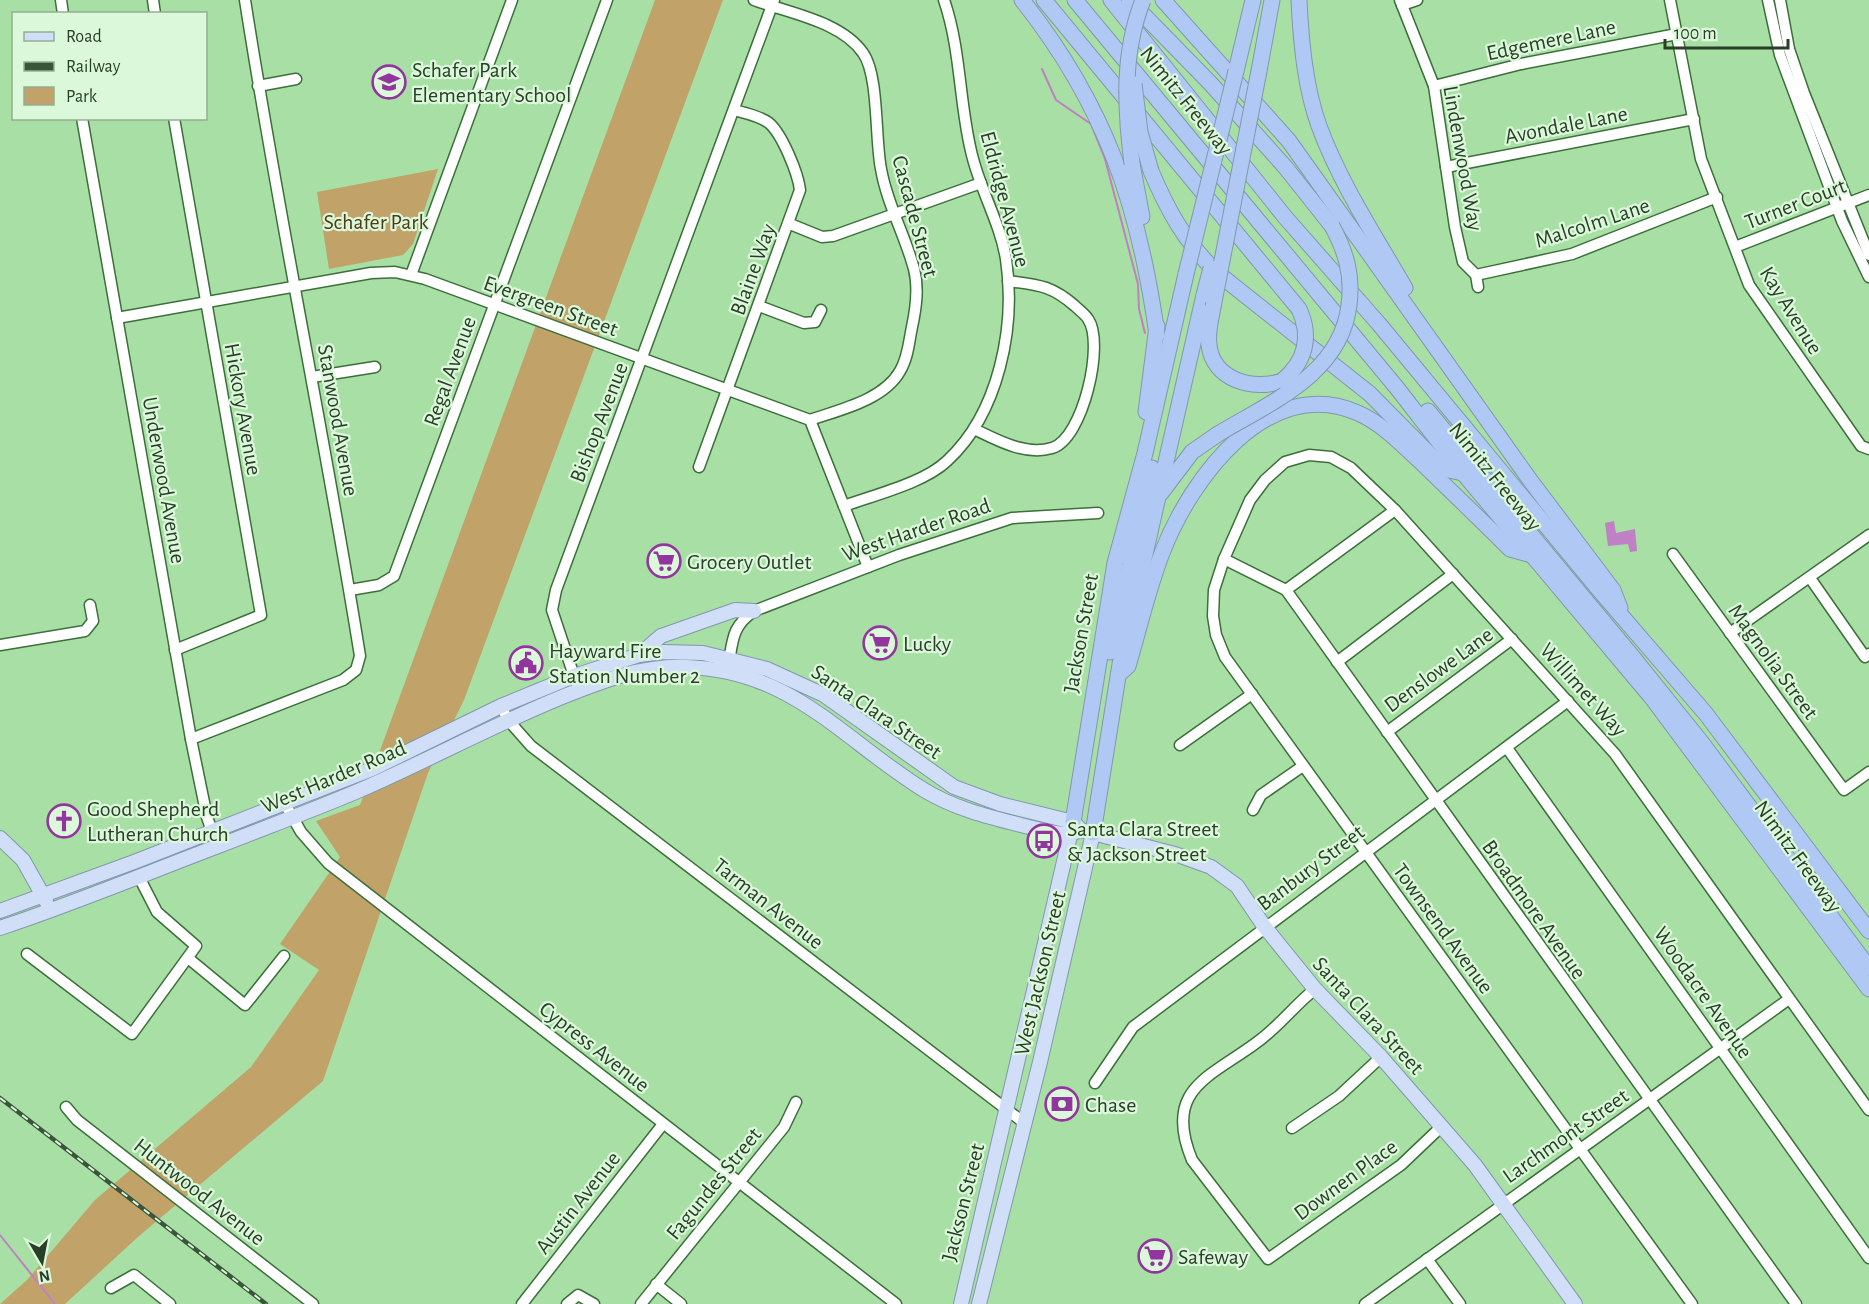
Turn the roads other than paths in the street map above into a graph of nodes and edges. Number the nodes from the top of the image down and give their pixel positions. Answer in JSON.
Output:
{"nodes":[{"id":1,"x":245,"y":0,"type":"edge"},
{"id":2,"x":512,"y":0,"type":"edge"},
{"id":3,"x":607,"y":0,"type":"edge"},
{"id":4,"x":754,"y":0,"type":"edge"},
{"id":5,"x":944,"y":0,"type":"edge"},
{"id":6,"x":1022,"y":0,"type":"edge"},
{"id":7,"x":1044,"y":0,"type":"edge"},
{"id":8,"x":1075,"y":0,"type":"edge"},
{"id":9,"x":1087,"y":0,"type":"edge"},
{"id":10,"x":1110,"y":0,"type":"edge"},
{"id":11,"x":1129,"y":0,"type":"edge"},
{"id":12,"x":1143,"y":0,"type":"edge"},
{"id":13,"x":1163,"y":0,"type":"edge"},
{"id":14,"x":1247,"y":0,"type":"edge"},
{"id":15,"x":1253,"y":0,"type":"edge"},
{"id":16,"x":1272,"y":0,"type":"edge"},
{"id":17,"x":1299,"y":0,"type":"edge"},
{"id":18,"x":1417,"y":0,"type":"edge"},
{"id":19,"x":1670,"y":0,"type":"edge"},
{"id":20,"x":1768,"y":0,"type":"edge"},
{"id":21,"x":1780,"y":0,"type":"edge"},
{"id":22,"x":1401,"y":2,"type":"edge"},
{"id":23,"x":773,"y":3,"type":"edge"},
{"id":24,"x":1677,"y":34,"type":"junction"},
{"id":25,"x":1132,"y":48,"type":"junction"},
{"id":26,"x":1236,"y":70,"type":"junction"},
{"id":27,"x":296,"y":79,"type":"dead end"},
{"id":28,"x":258,"y":86,"type":"junction"},
{"id":29,"x":1434,"y":86,"type":"junction"},
{"id":30,"x":734,"y":110,"type":"junction"},
{"id":31,"x":1694,"y":119,"type":"junction"},
{"id":32,"x":82,"y":120,"type":"edge"},
{"id":33,"x":174,"y":120,"type":"edge"},
{"id":34,"x":1446,"y":167,"type":"junction"},
{"id":35,"x":981,"y":183,"type":"junction"},
{"id":36,"x":1869,"y":195,"type":"edge"},
{"id":37,"x":1717,"y":197,"type":"junction"},
{"id":38,"x":1848,"y":203,"type":"junction"},
{"id":39,"x":1837,"y":207,"type":"junction"},
{"id":40,"x":895,"y":214,"type":"junction"},
{"id":41,"x":790,"y":224,"type":"junction"},
{"id":42,"x":1735,"y":247,"type":"junction"},
{"id":43,"x":1869,"y":255,"type":"edge"},
{"id":44,"x":1476,"y":274,"type":"junction"},
{"id":45,"x":411,"y":275,"type":"junction"},
{"id":46,"x":1869,"y":277,"type":"edge"},
{"id":47,"x":1008,"y":281,"type":"junction"},
{"id":48,"x":295,"y":286,"type":"junction"},
{"id":49,"x":1478,"y":287,"type":"dead end"},
{"id":50,"x":1208,"y":301,"type":"junction"},
{"id":51,"x":206,"y":302,"type":"junction"},
{"id":52,"x":495,"y":305,"type":"junction"},
{"id":53,"x":759,"y":306,"type":"junction"},
{"id":54,"x":821,"y":310,"type":"dead end"},
{"id":55,"x":117,"y":318,"type":"junction"},
{"id":56,"x":1175,"y":322,"type":"junction"},
{"id":57,"x":1156,"y":335,"type":"junction"},
{"id":58,"x":1442,"y":354,"type":"junction"},
{"id":59,"x":643,"y":359,"type":"junction"},
{"id":60,"x":375,"y":367,"type":"dead end"},
{"id":61,"x":312,"y":377,"type":"junction"},
{"id":62,"x":729,"y":391,"type":"junction"},
{"id":63,"x":810,"y":420,"type":"junction"},
{"id":64,"x":974,"y":429,"type":"junction"},
{"id":65,"x":1869,"y":449,"type":"edge"},
{"id":66,"x":1145,"y":453,"type":"junction"},
{"id":67,"x":699,"y":467,"type":"dead end"},
{"id":68,"x":1463,"y":473,"type":"junction"},
{"id":69,"x":1155,"y":503,"type":"junction"},
{"id":70,"x":844,"y":506,"type":"junction"},
{"id":71,"x":1395,"y":510,"type":"junction"},
{"id":72,"x":1098,"y":513,"type":"dead end"},
{"id":73,"x":1869,"y":535,"type":"edge"},
{"id":74,"x":1673,"y":554,"type":"dead end"},
{"id":75,"x":1532,"y":555,"type":"junction"},
{"id":76,"x":1224,"y":559,"type":"junction"},
{"id":77,"x":868,"y":567,"type":"junction"},
{"id":78,"x":1453,"y":574,"type":"junction"},
{"id":79,"x":1810,"y":578,"type":"junction"},
{"id":80,"x":350,"y":590,"type":"junction"},
{"id":81,"x":1286,"y":590,"type":"junction"},
{"id":82,"x":1601,"y":592,"type":"junction"},
{"id":83,"x":90,"y":605,"type":"dead end"},
{"id":84,"x":754,"y":610,"type":"junction"},
{"id":85,"x":1624,"y":616,"type":"junction"},
{"id":86,"x":1730,"y":633,"type":"junction"},
{"id":87,"x":1512,"y":639,"type":"junction"},
{"id":88,"x":0,"y":645,"type":"edge"},
{"id":89,"x":175,"y":650,"type":"junction"},
{"id":90,"x":1869,"y":654,"type":"edge"},
{"id":91,"x":639,"y":655,"type":"junction"},
{"id":92,"x":730,"y":658,"type":"junction"},
{"id":93,"x":1337,"y":662,"type":"junction"},
{"id":94,"x":727,"y":673,"type":"junction"},
{"id":95,"x":1120,"y":673,"type":"junction"},
{"id":96,"x":574,"y":676,"type":"junction"},
{"id":97,"x":544,"y":688,"type":"junction"},
{"id":98,"x":578,"y":691,"type":"junction"},
{"id":99,"x":1252,"y":694,"type":"junction"},
{"id":100,"x":1568,"y":701,"type":"junction"},
{"id":101,"x":549,"y":702,"type":"junction"},
{"id":102,"x":501,"y":706,"type":"junction"},
{"id":103,"x":508,"y":720,"type":"junction"},
{"id":104,"x":1387,"y":732,"type":"junction"},
{"id":105,"x":191,"y":739,"type":"junction"},
{"id":106,"x":1180,"y":745,"type":"dead end"},
{"id":107,"x":1507,"y":748,"type":"junction"},
{"id":108,"x":1303,"y":766,"type":"junction"},
{"id":109,"x":1869,"y":772,"type":"edge"},
{"id":110,"x":1434,"y":800,"type":"junction"},
{"id":111,"x":285,"y":804,"type":"junction"},
{"id":112,"x":1252,"y":810,"type":"dead end"},
{"id":113,"x":293,"y":818,"type":"junction"},
{"id":114,"x":1079,"y":830,"type":"junction"},
{"id":115,"x":212,"y":832,"type":"junction"},
{"id":116,"x":0,"y":838,"type":"edge"},
{"id":117,"x":217,"y":846,"type":"junction"},
{"id":118,"x":1364,"y":851,"type":"junction"},
{"id":119,"x":140,"y":879,"type":"junction"},
{"id":120,"x":44,"y":895,"type":"junction"},
{"id":121,"x":0,"y":911,"type":"edge"},
{"id":122,"x":51,"y":911,"type":"junction"},
{"id":123,"x":1264,"y":926,"type":"junction"},
{"id":124,"x":0,"y":928,"type":"edge"},
{"id":125,"x":1869,"y":931,"type":"edge"},
{"id":126,"x":27,"y":954,"type":"dead end"},
{"id":127,"x":284,"y":956,"type":"dead end"},
{"id":128,"x":1869,"y":956,"type":"edge"},
{"id":129,"x":188,"y":958,"type":"junction"},
{"id":130,"x":1869,"y":968,"type":"edge"},
{"id":131,"x":1315,"y":989,"type":"junction"},
{"id":132,"x":1869,"y":989,"type":"edge"},
{"id":133,"x":1789,"y":999,"type":"junction"},
{"id":134,"x":1720,"y":1048,"type":"junction"},
{"id":135,"x":1381,"y":1057,"type":"junction"},
{"id":136,"x":1095,"y":1083,"type":"dead end"},
{"id":137,"x":1648,"y":1100,"type":"junction"},
{"id":138,"x":796,"y":1102,"type":"dead end"},
{"id":139,"x":66,"y":1107,"type":"dead end"},
{"id":140,"x":1007,"y":1110,"type":"junction"},
{"id":141,"x":1869,"y":1110,"type":"edge"},
{"id":142,"x":1023,"y":1122,"type":"junction"},
{"id":143,"x":663,"y":1124,"type":"junction"},
{"id":144,"x":1442,"y":1126,"type":"junction"},
{"id":145,"x":1292,"y":1128,"type":"dead end"},
{"id":146,"x":1579,"y":1150,"type":"junction"},
{"id":147,"x":740,"y":1181,"type":"junction"},
{"id":148,"x":1503,"y":1203,"type":"junction"},
{"id":149,"x":1869,"y":1258,"type":"edge"},
{"id":150,"x":1427,"y":1259,"type":"junction"},
{"id":151,"x":656,"y":1284,"type":"junction"},
{"id":152,"x":111,"y":1288,"type":"dead end"},
{"id":153,"x":170,"y":1304,"type":"edge"},
{"id":154,"x":313,"y":1304,"type":"edge"},
{"id":155,"x":522,"y":1304,"type":"edge"},
{"id":156,"x":567,"y":1304,"type":"edge"},
{"id":157,"x":594,"y":1304,"type":"edge"},
{"id":158,"x":640,"y":1304,"type":"edge"},
{"id":159,"x":681,"y":1304,"type":"edge"},
{"id":160,"x":896,"y":1304,"type":"edge"},
{"id":161,"x":961,"y":1304,"type":"edge"},
{"id":162,"x":979,"y":1304,"type":"edge"},
{"id":163,"x":1365,"y":1304,"type":"edge"},
{"id":164,"x":1460,"y":1304,"type":"edge"},
{"id":165,"x":1575,"y":1304,"type":"edge"},
{"id":166,"x":1692,"y":1304,"type":"edge"},
{"id":167,"x":1796,"y":1304,"type":"edge"}],
"edges":[{"from":1,"to":28,"type":"street","name":"Stanwood Avenue"},
{"from":2,"to":45,"type":"street"},
{"from":3,"to":52,"type":"street","name":"Regal Avenue"},
{"from":4,"to":23,"type":"street","name":"Cascade Street"},
{"from":5,"to":35,"type":"street","name":"Eldridge Avenue"},
{"from":6,"to":57,"type":"highway"},
{"from":7,"to":50,"type":"highway","bridge":true},
{"from":8,"to":68,"type":"highway","name":"Nimitz Freeway"},
{"from":9,"to":130,"type":"highway"},
{"from":10,"to":82,"type":"highway","name":"Nimitz Freeway"},
{"from":11,"to":69,"type":"highway","bridge":true},
{"from":12,"to":25,"type":"highway","bridge":true},
{"from":13,"to":58,"type":"highway"},
{"from":14,"to":26,"type":"highway"},
{"from":15,"to":26,"type":"highway"},
{"from":16,"to":50,"type":"highway","bridge":true},
{"from":17,"to":58,"type":"highway"},
{"from":18,"to":22,"type":"street"},
{"from":19,"to":24,"type":"street","name":"Kay Avenue"},
{"from":20,"to":39,"type":"street"},
{"from":21,"to":38,"type":"street"},
{"from":22,"to":29,"type":"street","name":"Lindenwood Way"},
{"from":23,"to":30,"type":"street","name":"Bishop Avenue"},
{"from":23,"to":40,"type":"street","name":"Cascade Street"},
{"from":24,"to":29,"type":"street","name":"Edgemere Lane"},
{"from":24,"to":31,"type":"street","name":"Kay Avenue"},
{"from":25,"to":57,"type":"highway","bridge":true},
{"from":25,"to":68,"type":"highway","bridge":true},
{"from":26,"to":56,"type":"highway","bridge":true},
{"from":27,"to":28,"type":"street"},
{"from":28,"to":48,"type":"street","name":"Stanwood Avenue"},
{"from":29,"to":34,"type":"street","name":"Lindenwood Way"},
{"from":30,"to":41,"type":"street","name":"Blaine Way"},
{"from":30,"to":59,"type":"street","name":"Bishop Avenue"},
{"from":31,"to":34,"type":"street","name":"Avondale Lane"},
{"from":31,"to":37,"type":"street","name":"Kay Avenue"},
{"from":32,"to":55,"type":"street","name":"Underwood Avenue"},
{"from":33,"to":51,"type":"street","name":"Hickory Avenue"},
{"from":34,"to":44,"type":"street","name":"Lindenwood Way"},
{"from":35,"to":40,"type":"street"},
{"from":35,"to":47,"type":"street","name":"Eldridge Avenue"},
{"from":36,"to":38,"type":"street","name":"Turner Court"},
{"from":37,"to":42,"type":"street","name":"Kay Avenue"},
{"from":37,"to":44,"type":"street","name":"Malcolm Lane"},
{"from":38,"to":39,"type":"street","name":"Turner Court"},
{"from":38,"to":43,"type":"street"},
{"from":39,"to":42,"type":"street","name":"Turner Court"},
{"from":39,"to":46,"type":"street"},
{"from":40,"to":41,"type":"street"},
{"from":40,"to":63,"type":"street","name":"Cascade Street"},
{"from":41,"to":53,"type":"street","name":"Blaine Way"},
{"from":42,"to":65,"type":"street","name":"Kay Avenue"},
{"from":44,"to":49,"type":"street","name":"Lindenwood Way"},
{"from":45,"to":48,"type":"street","name":"Evergreen Street"},
{"from":45,"to":52,"type":"street","name":"Evergreen Street"},
{"from":47,"to":64,"type":"street","name":"Eldridge Avenue"},
{"from":47,"to":64,"type":"street"},
{"from":48,"to":51,"type":"street","name":"Evergreen Street"},
{"from":48,"to":61,"type":"street","name":"Stanwood Avenue"},
{"from":50,"to":69,"type":"highway","name":"Jackson Street"},
{"from":51,"to":55,"type":"street","name":"Evergreen Street"},
{"from":51,"to":89,"type":"street","name":"Hickory Avenue"},
{"from":52,"to":59,"type":"street","name":"Evergreen Street"},
{"from":52,"to":80,"type":"street","name":"Regal Avenue"},
{"from":53,"to":54,"type":"street"},
{"from":53,"to":62,"type":"street","name":"Blaine Way"},
{"from":55,"to":89,"type":"street","name":"Underwood Avenue"},
{"from":56,"to":66,"type":"highway"},
{"from":56,"to":114,"type":"highway"},
{"from":57,"to":66,"type":"highway"},
{"from":58,"to":85,"type":"highway"},
{"from":59,"to":62,"type":"street","name":"Evergreen Street"},
{"from":59,"to":96,"type":"street","name":"Bishop Avenue"},
{"from":60,"to":61,"type":"street"},
{"from":61,"to":80,"type":"street","name":"Stanwood Avenue"},
{"from":62,"to":63,"type":"street","name":"Evergreen Street"},
{"from":62,"to":67,"type":"street","name":"Blaine Way"},
{"from":63,"to":70,"type":"street"},
{"from":64,"to":70,"type":"street","name":"Eldridge Avenue"},
{"from":66,"to":114,"type":"highway","name":"Jackson Street"},
{"from":68,"to":75,"type":"highway","name":"Nimitz Freeway"},
{"from":69,"to":95,"type":"highway","name":"Jackson Street"},
{"from":70,"to":77,"type":"street"},
{"from":71,"to":76,"type":"street","name":"Willimet Way"},
{"from":71,"to":78,"type":"street","name":"Willimet Way"},
{"from":71,"to":81,"type":"street"},
{"from":72,"to":77,"type":"street","name":"West Harder Road"},
{"from":73,"to":79,"type":"street"},
{"from":74,"to":86,"type":"street","name":"Magnolia Street"},
{"from":75,"to":95,"type":"highway"},
{"from":75,"to":132,"type":"highway","name":"Nimitz Freeway"},
{"from":76,"to":81,"type":"street","name":"Broadmore Avenue"},
{"from":76,"to":99,"type":"street","name":"Townsend Avenue"},
{"from":77,"to":84,"type":"street","name":"West Harder Road"},
{"from":78,"to":87,"type":"street","name":"Willimet Way"},
{"from":78,"to":93,"type":"street"},
{"from":79,"to":86,"type":"street"},
{"from":79,"to":90,"type":"street"},
{"from":80,"to":105,"type":"street","name":"Stanwood Avenue"},
{"from":81,"to":93,"type":"street","name":"Broadmore Avenue"},
{"from":82,"to":85,"type":"highway","name":"Nimitz Freeway"},
{"from":82,"to":128,"type":"highway"},
{"from":83,"to":88,"type":"street"},
{"from":84,"to":91,"type":"main road"},
{"from":84,"to":92,"type":"street"},
{"from":85,"to":125,"type":"highway","name":"Nimitz Freeway"},
{"from":86,"to":109,"type":"street","name":"Magnolia Street"},
{"from":87,"to":100,"type":"street","name":"Willimet Way"},
{"from":87,"to":104,"type":"street","name":"Denslowe Lane"},
{"from":89,"to":105,"type":"street","name":"Underwood Avenue"},
{"from":91,"to":92,"type":"main road","name":"Santa Clara Street"},
{"from":91,"to":96,"type":"main road","name":"Santa Clara Street"},
{"from":92,"to":94,"type":"street"},
{"from":92,"to":114,"type":"main road","name":"Santa Clara Street"},
{"from":93,"to":104,"type":"street","name":"Broadmore Avenue"},
{"from":94,"to":98,"type":"main road","name":"Santa Clara Street"},
{"from":94,"to":114,"type":"main road","name":"Santa Clara Street"},
{"from":95,"to":114,"type":"highway","name":"Jackson Street"},
{"from":96,"to":97,"type":"main road","name":"West Harder Road"},
{"from":96,"to":98,"type":"street","name":"Bishop Avenue"},
{"from":97,"to":101,"type":"main road"},
{"from":97,"to":102,"type":"main road","name":"West Harder Road"},
{"from":98,"to":101,"type":"main road","name":"West Harder Road"},
{"from":99,"to":106,"type":"street"},
{"from":99,"to":108,"type":"street","name":"Townsend Avenue"},
{"from":100,"to":107,"type":"street","name":"Banbury Street"},
{"from":100,"to":133,"type":"street","name":"Willimet Way"},
{"from":101,"to":103,"type":"main road","name":"West Harder Road"},
{"from":102,"to":103,"type":"street","name":"Tarman Avenue"},
{"from":102,"to":111,"type":"main road","name":"West Harder Road"},
{"from":103,"to":113,"type":"main road","name":"West Harder Road"},
{"from":103,"to":140,"type":"street","name":"Tarman Avenue"},
{"from":104,"to":110,"type":"street","name":"Broadmore Avenue"},
{"from":105,"to":115,"type":"street","name":"Underwood Avenue"},
{"from":107,"to":110,"type":"street","name":"Banbury Street"},
{"from":107,"to":134,"type":"street","name":"Woodacre Avenue"},
{"from":108,"to":112,"type":"street"},
{"from":108,"to":118,"type":"street","name":"Townsend Avenue"},
{"from":110,"to":118,"type":"street","name":"Banbury Street"},
{"from":110,"to":137,"type":"street","name":"Broadmore Avenue"},
{"from":111,"to":113,"type":"street","name":"Cypress Avenue"},
{"from":111,"to":115,"type":"main road","name":"West Harder Road"},
{"from":113,"to":117,"type":"main road","name":"West Harder Road"},
{"from":113,"to":143,"type":"street","name":"Cypress Avenue"},
{"from":114,"to":123,"type":"main road","name":"Santa Clara Street"},
{"from":114,"to":140,"type":"main road","name":"West Jackson Street"},
{"from":114,"to":142,"type":"main road","name":"West Jackson Street"},
{"from":115,"to":117,"type":"street","name":"Underwood Avenue"},
{"from":115,"to":120,"type":"main road","name":"West Harder Road"},
{"from":116,"to":120,"type":"main road"},
{"from":117,"to":119,"type":"main road","name":"West Harder Road"},
{"from":118,"to":123,"type":"street","name":"Banbury Street"},
{"from":118,"to":146,"type":"street","name":"Townsend Avenue"},
{"from":119,"to":122,"type":"main road","name":"West Harder Road"},
{"from":119,"to":129,"type":"street"},
{"from":120,"to":121,"type":"main road","name":"West Harder Road"},
{"from":120,"to":122,"type":"main road"},
{"from":122,"to":124,"type":"main road","name":"West Harder Road"},
{"from":123,"to":131,"type":"main road","name":"Santa Clara Street"},
{"from":123,"to":136,"type":"street","name":"Banbury Street"},
{"from":126,"to":129,"type":"street"},
{"from":127,"to":129,"type":"street"},
{"from":131,"to":135,"type":"main road","name":"Santa Clara Street"},
{"from":131,"to":144,"type":"street","name":"Downen Place"},
{"from":133,"to":134,"type":"street","name":"Larchmont Street"},
{"from":133,"to":141,"type":"street","name":"Willimet Way"},
{"from":134,"to":137,"type":"street","name":"Larchmont Street"},
{"from":134,"to":149,"type":"street","name":"Woodacre Avenue"},
{"from":135,"to":144,"type":"main road","name":"Santa Clara Street"},
{"from":135,"to":145,"type":"street"},
{"from":137,"to":146,"type":"street","name":"Larchmont Street"},
{"from":137,"to":167,"type":"street","name":"Broadmore Avenue"},
{"from":138,"to":147,"type":"street","name":"Fagundes Street"},
{"from":139,"to":154,"type":"street","name":"Huntwood Avenue"},
{"from":140,"to":142,"type":"street","name":"Tarman Avenue"},
{"from":140,"to":161,"type":"main road","name":"Jackson Street"},
{"from":142,"to":162,"type":"main road","name":"Jackson Street"},
{"from":143,"to":147,"type":"street","name":"Cypress Avenue"},
{"from":143,"to":155,"type":"street","name":"Austin Avenue"},
{"from":144,"to":148,"type":"main road","name":"Santa Clara Street"},
{"from":146,"to":148,"type":"street","name":"Larchmont Street"},
{"from":146,"to":166,"type":"street","name":"Townsend Avenue"},
{"from":147,"to":151,"type":"street","name":"Fagundes Street"},
{"from":147,"to":160,"type":"street","name":"Cypress Avenue"},
{"from":148,"to":150,"type":"street","name":"Larchmont Street"},
{"from":148,"to":165,"type":"main road","name":"Santa Clara Street"},
{"from":150,"to":163,"type":"street","name":"Larchmont Street"},
{"from":150,"to":164,"type":"street"},
{"from":151,"to":158,"type":"street","name":"Fagundes Street"},
{"from":151,"to":159,"type":"street"},
{"from":152,"to":153,"type":"street"},
{"from":156,"to":157,"type":"street"}]}
